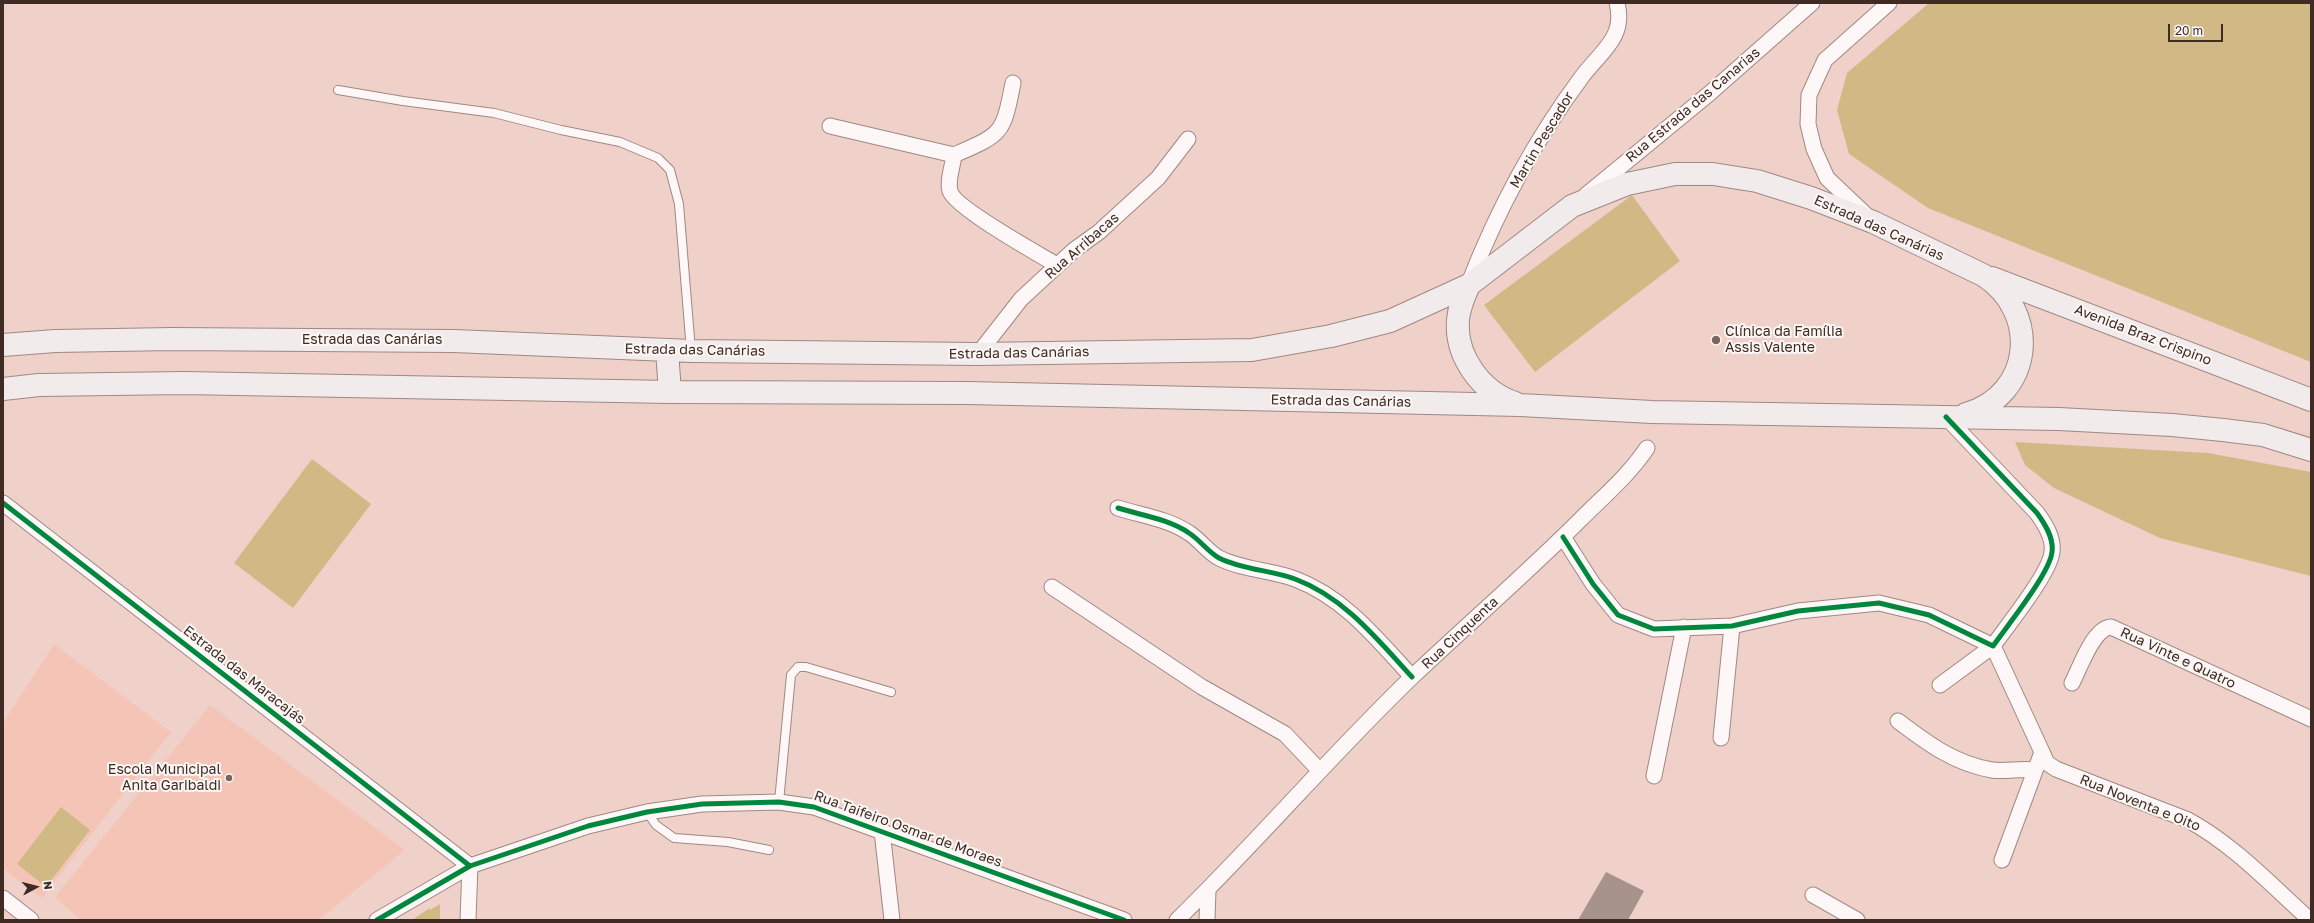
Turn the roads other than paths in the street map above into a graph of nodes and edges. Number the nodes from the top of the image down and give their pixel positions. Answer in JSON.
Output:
{"nodes":[{"id":1,"x":1617,"y":3,"type":"edge"},
{"id":2,"x":1812,"y":3,"type":"edge"},
{"id":3,"x":1889,"y":3,"type":"edge"},
{"id":4,"x":1013,"y":83,"type":"dead end"},
{"id":5,"x":338,"y":90,"type":"dead end"},
{"id":6,"x":830,"y":126,"type":"dead end"},
{"id":7,"x":1188,"y":139,"type":"dead end"},
{"id":8,"x":954,"y":155,"type":"junction"},
{"id":9,"x":1572,"y":206,"type":"junction"},
{"id":10,"x":1873,"y":222,"type":"junction"},
{"id":11,"x":1058,"y":265,"type":"junction"},
{"id":12,"x":1974,"y":271,"type":"junction"},
{"id":13,"x":1469,"y":285,"type":"junction"},
{"id":14,"x":3,"y":345,"type":"edge"},
{"id":15,"x":667,"y":351,"type":"junction"},
{"id":16,"x":692,"y":352,"type":"junction"},
{"id":17,"x":978,"y":354,"type":"junction"},
{"id":18,"x":3,"y":389,"type":"edge"},
{"id":19,"x":670,"y":392,"type":"junction"},
{"id":20,"x":2311,"y":400,"type":"edge"},
{"id":21,"x":1520,"y":405,"type":"junction"},
{"id":22,"x":1953,"y":417,"type":"junction"},
{"id":23,"x":1647,"y":448,"type":"dead end"},
{"id":24,"x":2311,"y":450,"type":"edge"},
{"id":25,"x":3,"y":503,"type":"edge"},
{"id":26,"x":1118,"y":508,"type":"dead end"},
{"id":27,"x":1563,"y":537,"type":"junction"},
{"id":28,"x":1052,"y":587,"type":"dead end"},
{"id":29,"x":1732,"y":626,"type":"junction"},
{"id":30,"x":1684,"y":627,"type":"junction"},
{"id":31,"x":1993,"y":646,"type":"junction"},
{"id":32,"x":1412,"y":677,"type":"junction"},
{"id":33,"x":2072,"y":683,"type":"dead end"},
{"id":34,"x":1940,"y":685,"type":"dead end"},
{"id":35,"x":891,"y":692,"type":"dead end"},
{"id":36,"x":2311,"y":719,"type":"edge"},
{"id":37,"x":1898,"y":721,"type":"dead end"},
{"id":38,"x":1721,"y":738,"type":"dead end"},
{"id":39,"x":2042,"y":752,"type":"junction"},
{"id":40,"x":1319,"y":770,"type":"junction"},
{"id":41,"x":2034,"y":770,"type":"junction"},
{"id":42,"x":1654,"y":776,"type":"dead end"},
{"id":43,"x":779,"y":802,"type":"junction"},
{"id":44,"x":647,"y":812,"type":"junction"},
{"id":45,"x":882,"y":831,"type":"junction"},
{"id":46,"x":769,"y":850,"type":"dead end"},
{"id":47,"x":2002,"y":860,"type":"dead end"},
{"id":48,"x":470,"y":866,"type":"junction"},
{"id":49,"x":1208,"y":890,"type":"junction"},
{"id":50,"x":1814,"y":895,"type":"dead end"},
{"id":51,"x":3,"y":898,"type":"edge"},
{"id":52,"x":31,"y":920,"type":"edge"},
{"id":53,"x":377,"y":920,"type":"edge"},
{"id":54,"x":468,"y":920,"type":"edge"},
{"id":55,"x":892,"y":920,"type":"edge"},
{"id":56,"x":1124,"y":920,"type":"edge"},
{"id":57,"x":1177,"y":920,"type":"edge"},
{"id":58,"x":1207,"y":920,"type":"edge"},
{"id":59,"x":1857,"y":920,"type":"edge"},
{"id":60,"x":2310,"y":920,"type":"edge"}],
"edges":[{"from":1,"to":13,"type":"street","name":"Martin Pescador"},
{"from":2,"to":9,"type":"street","name":"Rua Estrada das Canarias"},
{"from":3,"to":10,"type":"street"},
{"from":4,"to":8,"type":"street"},
{"from":5,"to":16,"type":"lane"},
{"from":6,"to":8,"type":"street"},
{"from":7,"to":11,"type":"street","name":"Rua Arribacas"},
{"from":8,"to":11,"type":"street"},
{"from":9,"to":10,"type":"main road","name":"Estrada das Canárias"},
{"from":9,"to":13,"type":"main road","name":"Estrada das Canárias"},
{"from":10,"to":12,"type":"main road","name":"Estrada das Canárias"},
{"from":11,"to":17,"type":"street","name":"Rua Arribacas"},
{"from":12,"to":20,"type":"main road","name":"Avenida Braz Crispino"},
{"from":12,"to":22,"type":"main road"},
{"from":13,"to":17,"type":"main road","name":"Estrada das Canárias"},
{"from":13,"to":21,"type":"main road"},
{"from":14,"to":15,"type":"main road","name":"Estrada das Canárias"},
{"from":15,"to":16,"type":"main road","name":"Estrada das Canárias"},
{"from":15,"to":19,"type":"main road"},
{"from":16,"to":17,"type":"main road","name":"Estrada das Canárias"},
{"from":18,"to":19,"type":"main road","name":"Estrada das Canárias"},
{"from":19,"to":21,"type":"main road","name":"Estrada das Canárias"},
{"from":21,"to":22,"type":"main road","name":"Estrada das Canárias"},
{"from":22,"to":24,"type":"main road"},
{"from":22,"to":31,"type":"street"},
{"from":23,"to":27,"type":"street","name":"Rua Cinquenta"},
{"from":25,"to":48,"type":"street","name":"Estrada das Maracajás"},
{"from":26,"to":32,"type":"street"},
{"from":27,"to":30,"type":"street"},
{"from":27,"to":32,"type":"street","name":"Rua Cinquenta"},
{"from":28,"to":40,"type":"street"},
{"from":29,"to":30,"type":"street"},
{"from":29,"to":31,"type":"street"},
{"from":29,"to":38,"type":"street"},
{"from":30,"to":42,"type":"street"},
{"from":31,"to":34,"type":"street"},
{"from":31,"to":39,"type":"street","name":"Rua Noventa e Oito"},
{"from":32,"to":40,"type":"street","name":"Rua Cinquenta"},
{"from":33,"to":36,"type":"street","name":"Rua Vinte e Quatro"},
{"from":35,"to":43,"type":"lane"},
{"from":37,"to":41,"type":"street"},
{"from":39,"to":41,"type":"street"},
{"from":39,"to":60,"type":"street","name":"Rua Noventa e Oito"},
{"from":40,"to":49,"type":"street","name":"Rua Cinquenta"},
{"from":41,"to":47,"type":"street"},
{"from":43,"to":44,"type":"street","name":"Rua Taifeiro Osmar de Moraes"},
{"from":43,"to":45,"type":"street","name":"Rua Taifeiro Osmar de Moraes"},
{"from":44,"to":46,"type":"lane"},
{"from":44,"to":48,"type":"street","name":"Rua Taifeiro Osmar de Moraes"},
{"from":45,"to":55,"type":"street"},
{"from":45,"to":56,"type":"street","name":"Rua Taifeiro Osmar de Moraes"},
{"from":48,"to":53,"type":"street"},
{"from":48,"to":54,"type":"street"},
{"from":49,"to":57,"type":"street","name":"Rua Cinquenta"},
{"from":49,"to":58,"type":"street"},
{"from":50,"to":59,"type":"street"},
{"from":51,"to":52,"type":"street"}]}
